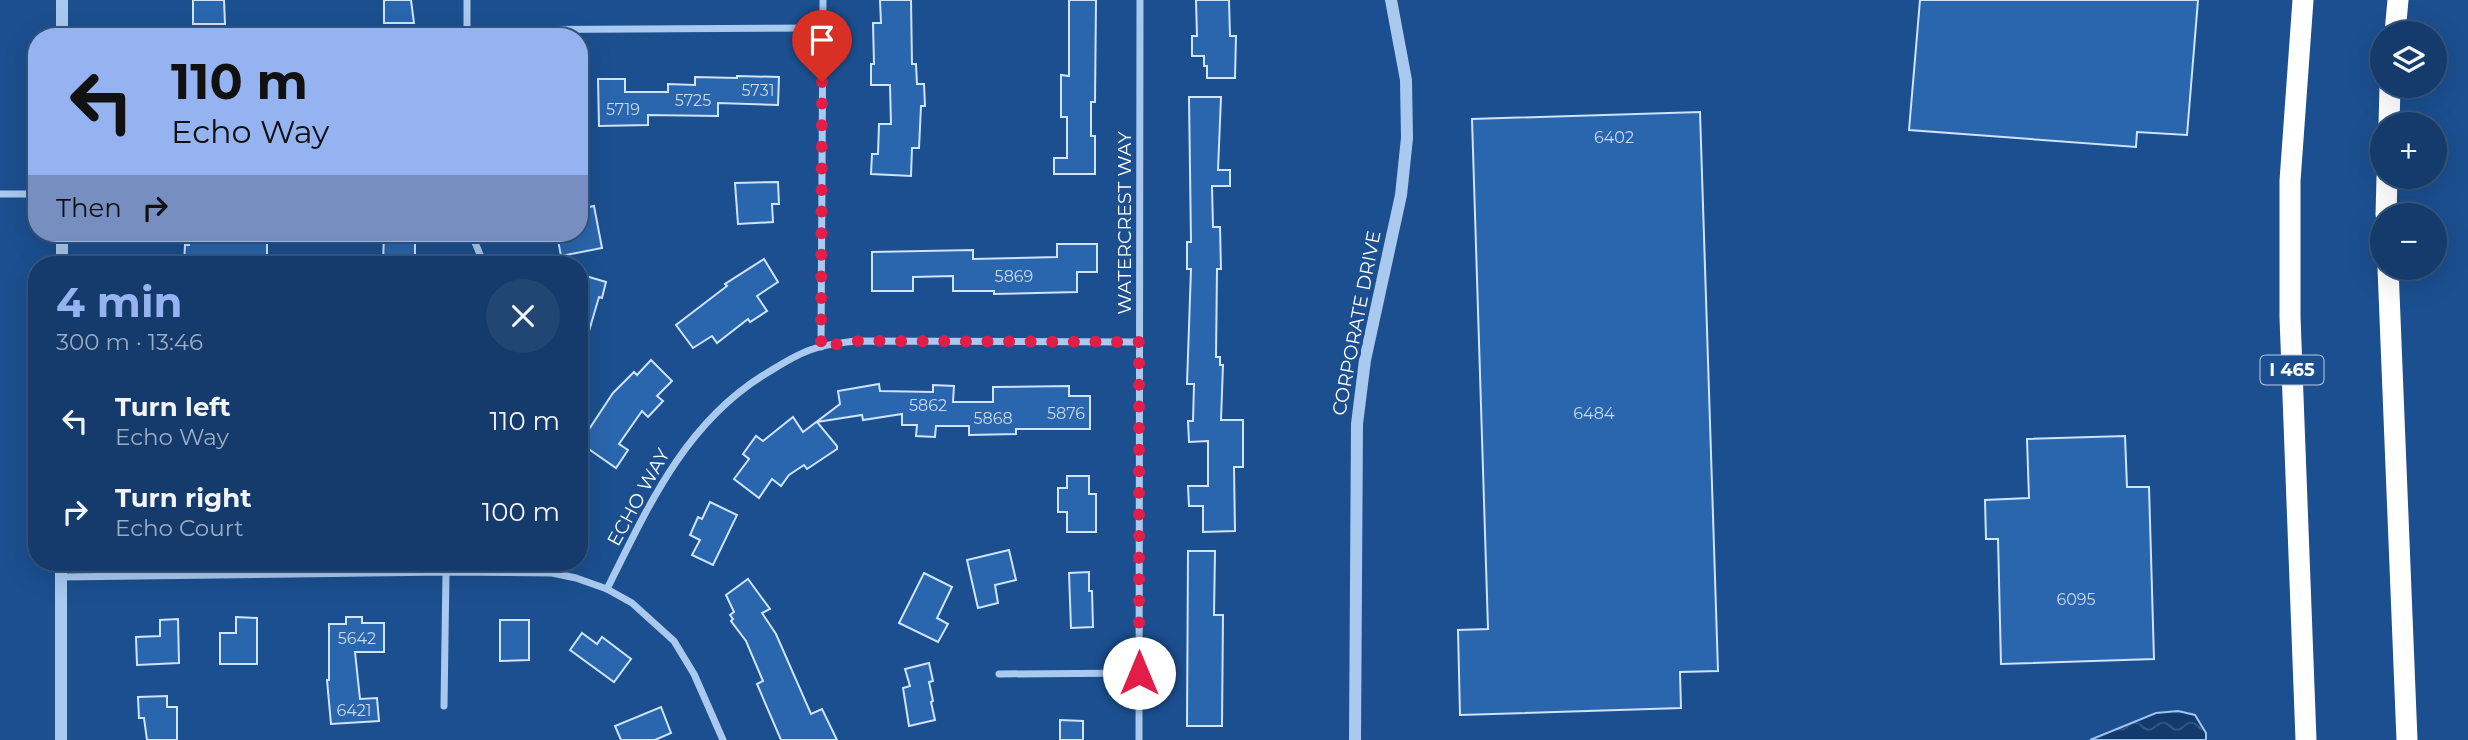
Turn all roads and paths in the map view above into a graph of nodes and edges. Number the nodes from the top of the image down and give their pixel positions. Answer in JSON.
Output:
{"nodes":[{"id":1,"x":62,"y":0,"type":"edge"},
{"id":2,"x":467,"y":0,"type":"edge"},
{"id":3,"x":823,"y":0,"type":"edge"},
{"id":4,"x":1140,"y":0,"type":"edge"},
{"id":5,"x":1391,"y":0,"type":"edge"},
{"id":6,"x":2303,"y":0,"type":"edge"},
{"id":7,"x":2399,"y":0,"type":"edge"},
{"id":8,"x":2396,"y":21,"type":"edge"},
{"id":9,"x":62,"y":28,"type":"edge"},
{"id":10,"x":467,"y":28,"type":"edge"},
{"id":11,"x":822,"y":29,"type":"junction"},
{"id":12,"x":588,"y":32,"type":"edge"},
{"id":13,"x":0,"y":194,"type":"edge"},
{"id":14,"x":28,"y":194,"type":"edge"},
{"id":15,"x":2388,"y":280,"type":"edge"},
{"id":16,"x":1139,"y":342,"type":"junction"},
{"id":17,"x":821,"y":347,"type":"junction"},
{"id":18,"x":61,"y":571,"type":"edge"},
{"id":19,"x":446,"y":572,"type":"junction"},
{"id":20,"x":61,"y":577,"type":"junction"},
{"id":21,"x":607,"y":589,"type":"junction"},
{"id":22,"x":1139,"y":673,"type":"junction"},
{"id":23,"x":999,"y":674,"type":"dead end"},
{"id":24,"x":444,"y":706,"type":"dead end"},
{"id":25,"x":61,"y":740,"type":"edge"},
{"id":26,"x":723,"y":740,"type":"edge"},
{"id":27,"x":1139,"y":740,"type":"edge"},
{"id":28,"x":1355,"y":740,"type":"edge"},
{"id":29,"x":2306,"y":740,"type":"edge"},
{"id":30,"x":2407,"y":740,"type":"edge"}],
"edges":[{"from":1,"to":9,"type":"street"},
{"from":2,"to":10,"type":"street"},
{"from":3,"to":11,"type":"street"},
{"from":4,"to":16,"type":"street","name":"WATERCREST WAY"},
{"from":5,"to":28,"type":"street","name":"CORPORATE DRIVE"},
{"from":6,"to":29,"type":"highway","number":"I 465"},
{"from":7,"to":8,"type":"highway"},
{"from":11,"to":12,"type":"street"},
{"from":11,"to":17,"type":"street"},
{"from":13,"to":14,"type":"street"},
{"from":15,"to":30,"type":"highway"},
{"from":16,"to":17,"type":"street","name":"ECHO WAY"},
{"from":16,"to":22,"type":"street","name":"WATERCREST WAY"},
{"from":17,"to":21,"type":"street","name":"ECHO WAY"},
{"from":18,"to":20,"type":"street"},
{"from":19,"to":20,"type":"street"},
{"from":19,"to":21,"type":"street"},
{"from":19,"to":24,"type":"street"},
{"from":20,"to":25,"type":"street"},
{"from":21,"to":26,"type":"street"},
{"from":22,"to":23,"type":"street"},
{"from":22,"to":27,"type":"street","name":"WATERCREST WAY"}]}
